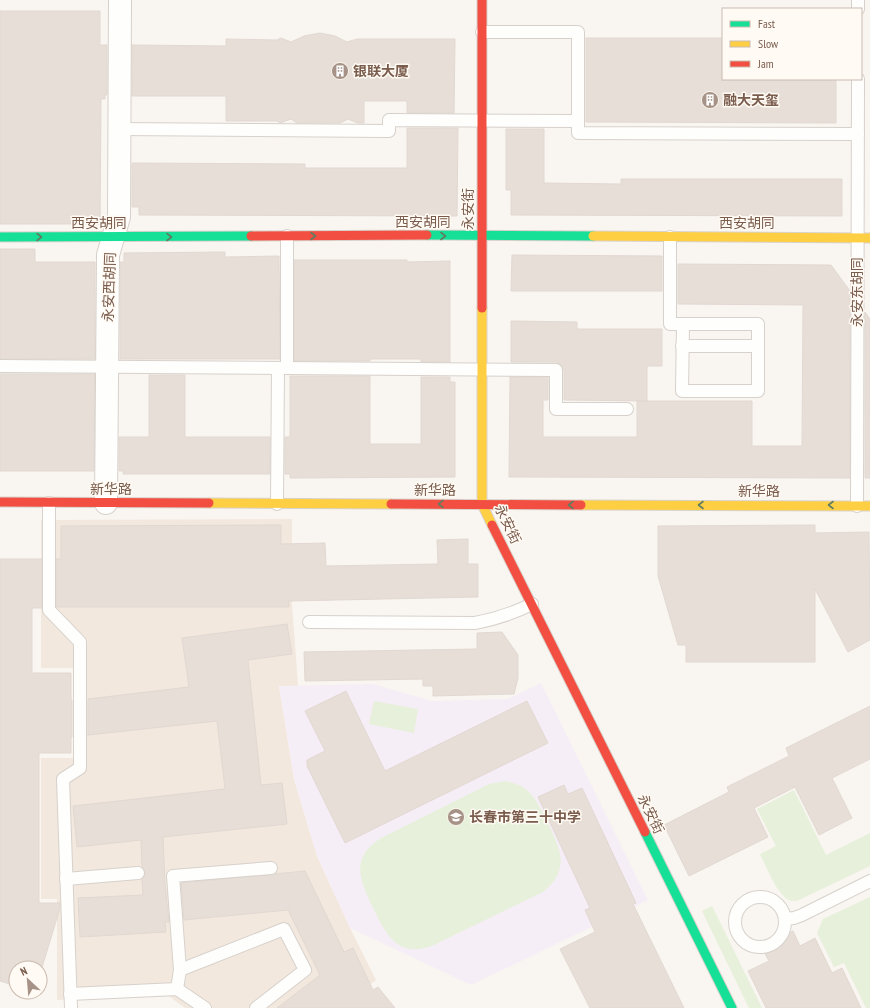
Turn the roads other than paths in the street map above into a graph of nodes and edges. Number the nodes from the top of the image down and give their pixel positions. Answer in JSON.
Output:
{"nodes":[{"id":1,"x":120,"y":0,"type":"edge"},
{"id":2,"x":482,"y":0,"type":"edge"},
{"id":3,"x":482,"y":32,"type":"junction"},
{"id":4,"x":858,"y":80,"type":"edge"},
{"id":5,"x":482,"y":120,"type":"junction"},
{"id":6,"x":578,"y":121,"type":"junction"},
{"id":7,"x":119,"y":129,"type":"junction"},
{"id":8,"x":858,"y":134,"type":"junction"},
{"id":9,"x":482,"y":235,"type":"junction"},
{"id":10,"x":287,"y":236,"type":"junction"},
{"id":11,"x":0,"y":237,"type":"edge"},
{"id":12,"x":113,"y":237,"type":"junction"},
{"id":13,"x":670,"y":237,"type":"junction"},
{"id":14,"x":858,"y":238,"type":"junction"},
{"id":15,"x":870,"y":238,"type":"edge"},
{"id":16,"x":683,"y":324,"type":"junction"},
{"id":17,"x":682,"y":346,"type":"junction"},
{"id":18,"x":758,"y":346,"type":"junction"},
{"id":19,"x":0,"y":366,"type":"edge"},
{"id":20,"x":107,"y":366,"type":"junction"},
{"id":21,"x":282,"y":368,"type":"junction"},
{"id":22,"x":482,"y":369,"type":"junction"},
{"id":23,"x":627,"y":410,"type":"dead end"},
{"id":24,"x":0,"y":502,"type":"edge"},
{"id":25,"x":49,"y":503,"type":"junction"},
{"id":26,"x":106,"y":503,"type":"junction"},
{"id":27,"x":277,"y":504,"type":"junction"},
{"id":28,"x":482,"y":504,"type":"junction"},
{"id":29,"x":857,"y":506,"type":"junction"},
{"id":30,"x":870,"y":506,"type":"edge"},
{"id":31,"x":532,"y":604,"type":"junction"},
{"id":32,"x":309,"y":622,"type":"dead end"},
{"id":33,"x":271,"y":868,"type":"dead end"},
{"id":34,"x":138,"y":873,"type":"dead end"},
{"id":35,"x":66,"y":879,"type":"junction"},
{"id":36,"x":870,"y":881,"type":"edge"},
{"id":37,"x":785,"y":919,"type":"junction"},
{"id":38,"x":180,"y":970,"type":"junction"},
{"id":39,"x":177,"y":989,"type":"junction"},
{"id":40,"x":70,"y":994,"type":"junction"},
{"id":41,"x":71,"y":1008,"type":"edge"},
{"id":42,"x":205,"y":1008,"type":"edge"},
{"id":43,"x":256,"y":1008,"type":"edge"},
{"id":44,"x":732,"y":1008,"type":"edge"}],
"edges":[{"from":1,"to":7,"type":"street","name":"永安西胡同"},
{"from":2,"to":3,"type":"street","name":"永安街"},
{"from":3,"to":5,"type":"street","name":"永安街"},
{"from":3,"to":6,"type":"lane"},
{"from":4,"to":8,"type":"lane","name":"永安东胡同"},
{"from":5,"to":6,"type":"lane"},
{"from":5,"to":7,"type":"lane"},
{"from":5,"to":9,"type":"street","name":"永安街"},
{"from":6,"to":8,"type":"lane"},
{"from":7,"to":12,"type":"street","name":"永安西胡同"},
{"from":8,"to":14,"type":"lane","name":"永安东胡同"},
{"from":10,"to":9,"type":"street","name":"西安胡同","one_way":true},
{"from":9,"to":13,"type":"street","name":"西安胡同"},
{"from":9,"to":22,"type":"street","name":"永安街"},
{"from":12,"to":10,"type":"street","name":"西安胡同","one_way":true},
{"from":10,"to":21,"type":"lane"},
{"from":11,"to":12,"type":"street","name":"西安胡同","one_way":true},
{"from":12,"to":20,"type":"street","name":"永安西胡同"},
{"from":13,"to":14,"type":"street","name":"西安胡同"},
{"from":13,"to":16,"type":"lane"},
{"from":14,"to":15,"type":"street","name":"西安胡同"},
{"from":14,"to":29,"type":"lane","name":"永安东胡同"},
{"from":16,"to":17,"type":"lane"},
{"from":16,"to":18,"type":"lane"},
{"from":17,"to":18,"type":"lane"},
{"from":17,"to":18,"type":"lane"},
{"from":19,"to":20,"type":"lane"},
{"from":20,"to":21,"type":"lane"},
{"from":20,"to":26,"type":"street","name":"永安西胡同"},
{"from":21,"to":22,"type":"lane"},
{"from":21,"to":27,"type":"lane"},
{"from":22,"to":23,"type":"lane"},
{"from":22,"to":28,"type":"street","name":"永安街"},
{"from":24,"to":25,"type":"street","name":"新华路"},
{"from":25,"to":26,"type":"street","name":"新华路"},
{"from":25,"to":35,"type":"lane"},
{"from":26,"to":27,"type":"street","name":"新华路"},
{"from":28,"to":27,"type":"street","name":"新华路","one_way":true},
{"from":29,"to":28,"type":"street","name":"新华路","one_way":true},
{"from":28,"to":31,"type":"street","name":"永安街"},
{"from":29,"to":30,"type":"street","name":"新华路"},
{"from":31,"to":32,"type":"lane"},
{"from":31,"to":44,"type":"street","name":"永安街"},
{"from":33,"to":38,"type":"lane"},
{"from":34,"to":35,"type":"lane"},
{"from":35,"to":40,"type":"lane"},
{"from":36,"to":37,"type":"lane"},
{"from":37,"to":37,"type":"lane"},
{"from":38,"to":39,"type":"lane"},
{"from":38,"to":43,"type":"lane"},
{"from":39,"to":40,"type":"lane"},
{"from":39,"to":42,"type":"lane"},
{"from":40,"to":41,"type":"lane"}]}
